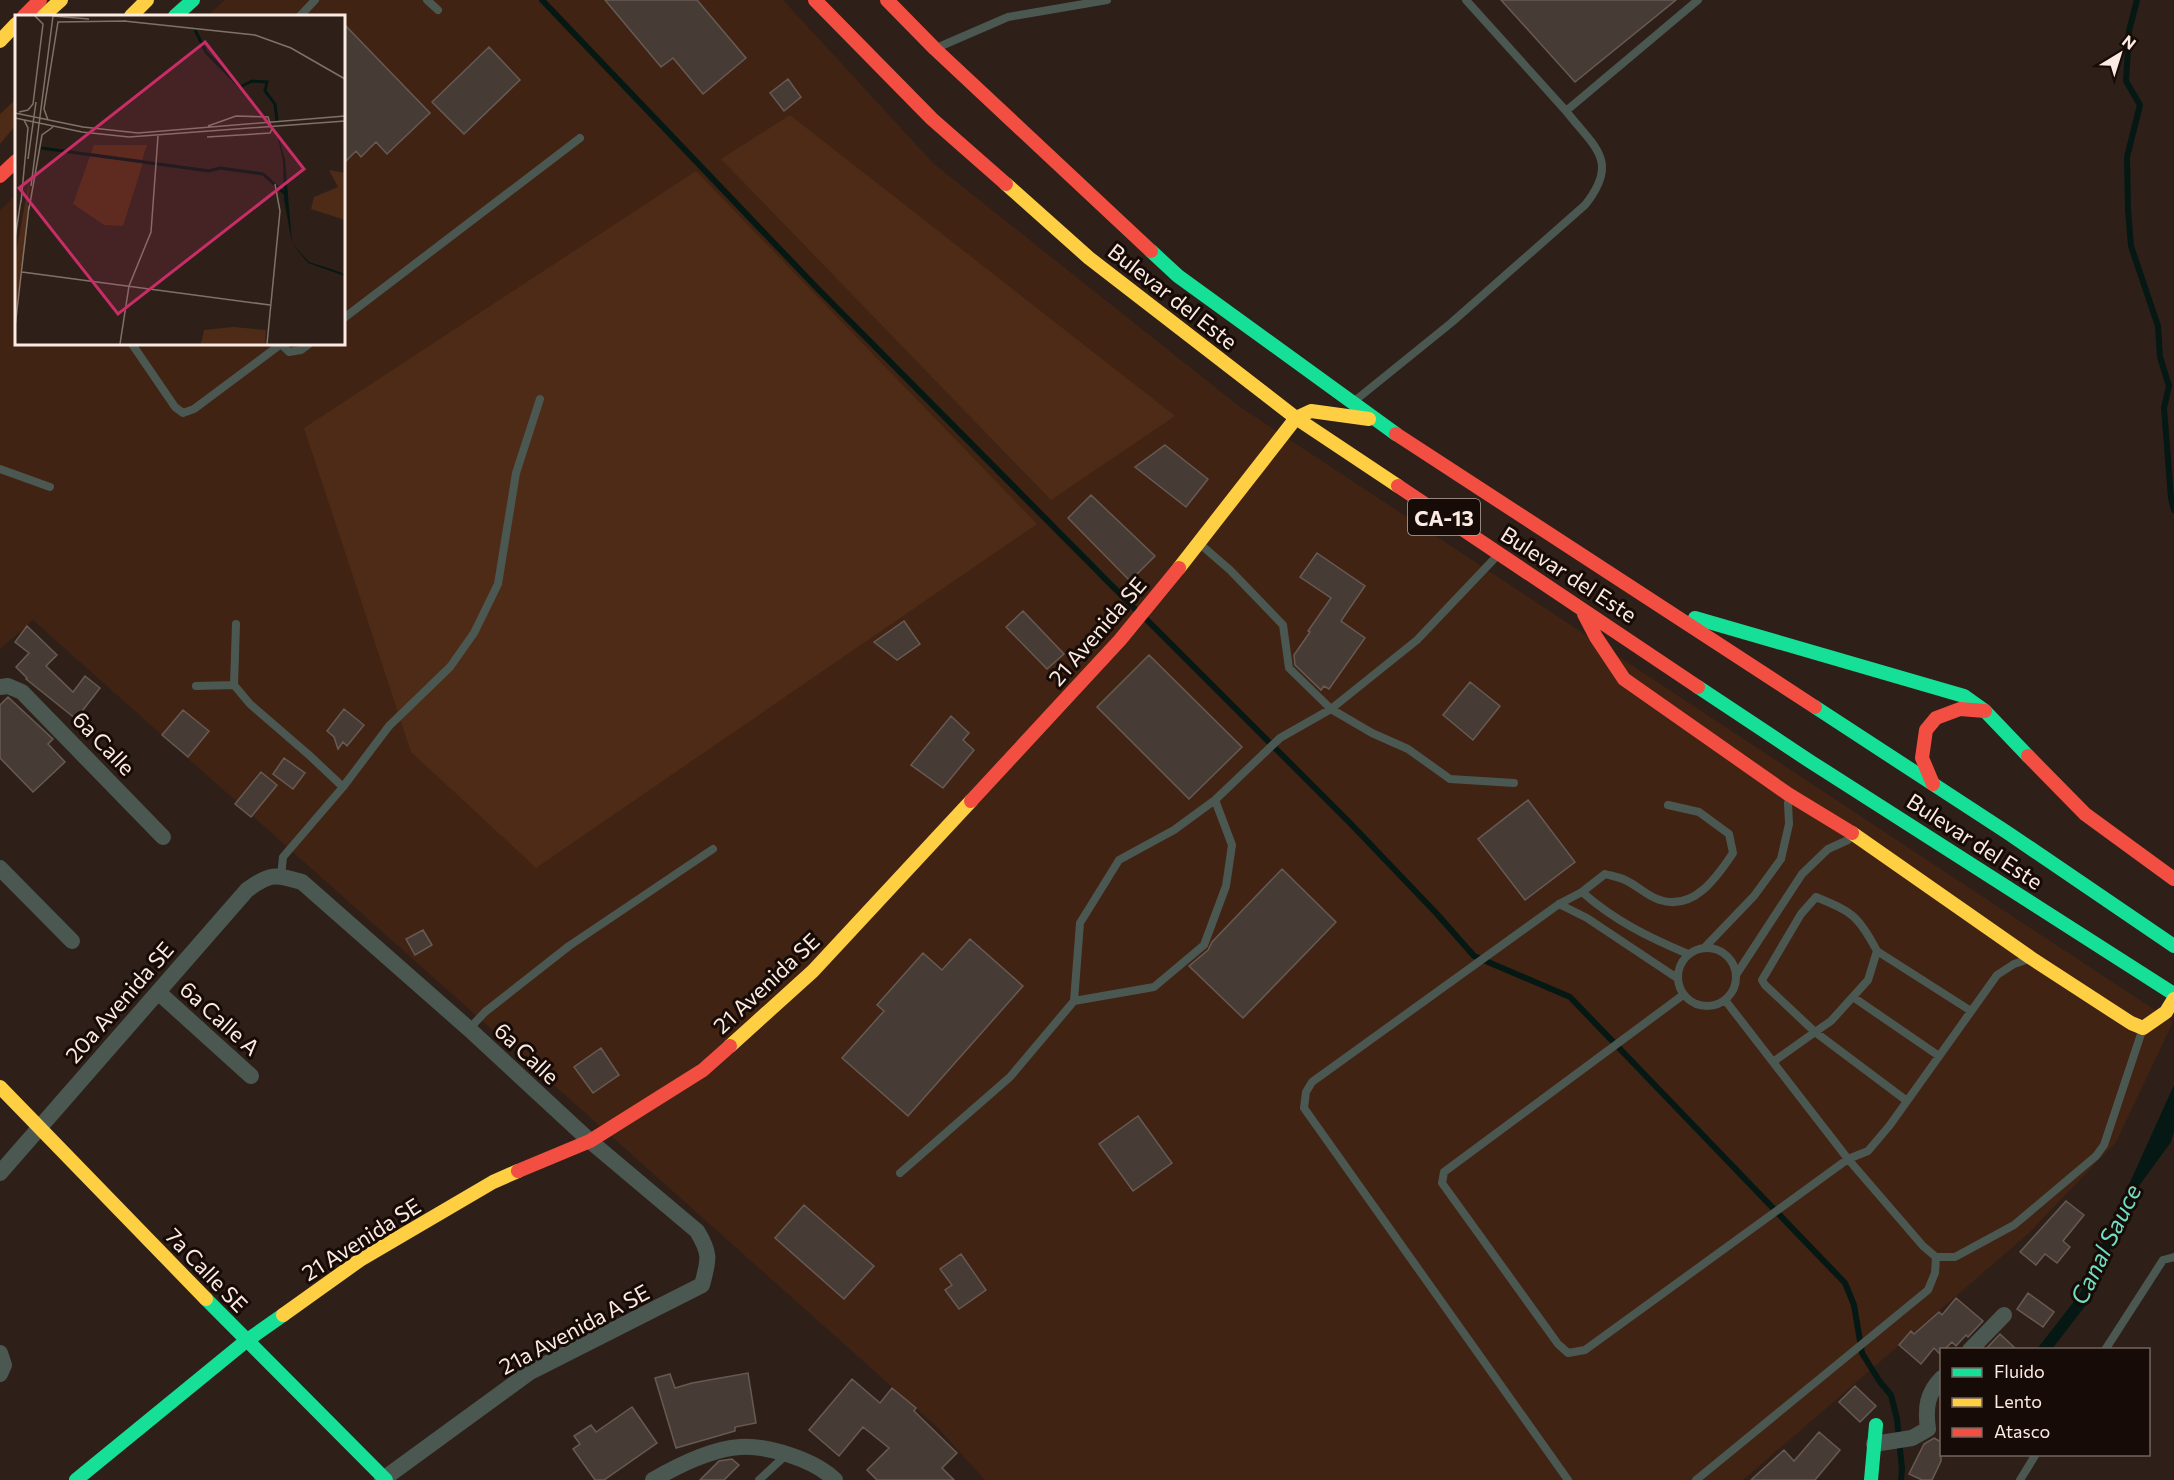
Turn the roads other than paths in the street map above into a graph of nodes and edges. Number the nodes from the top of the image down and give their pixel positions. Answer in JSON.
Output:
{"nodes":[{"id":1,"x":40,"y":0,"type":"edge"},
{"id":2,"x":61,"y":0,"type":"edge"},
{"id":3,"x":147,"y":0,"type":"edge"},
{"id":4,"x":193,"y":0,"type":"edge"},
{"id":5,"x":315,"y":0,"type":"edge"},
{"id":6,"x":427,"y":0,"type":"edge"},
{"id":7,"x":814,"y":0,"type":"edge"},
{"id":8,"x":887,"y":0,"type":"edge"},
{"id":9,"x":1107,"y":0,"type":"edge"},
{"id":10,"x":1466,"y":0,"type":"edge"},
{"id":11,"x":1698,"y":0,"type":"edge"},
{"id":12,"x":438,"y":10,"type":"dead end"},
{"id":13,"x":25,"y":15,"type":"edge"},
{"id":14,"x":44,"y":15,"type":"edge"},
{"id":15,"x":132,"y":15,"type":"edge"},
{"id":16,"x":176,"y":15,"type":"edge"},
{"id":17,"x":301,"y":15,"type":"edge"},
{"id":18,"x":15,"y":25,"type":"edge"},
{"id":19,"x":0,"y":40,"type":"edge"},
{"id":20,"x":15,"y":42,"type":"edge"},
{"id":21,"x":935,"y":49,"type":"junction"},
{"id":22,"x":0,"y":57,"type":"edge"},
{"id":23,"x":1566,"y":111,"type":"junction"},
{"id":24,"x":580,"y":138,"type":"dead end"},
{"id":25,"x":15,"y":145,"type":"edge"},
{"id":26,"x":0,"y":163,"type":"edge"},
{"id":27,"x":15,"y":163,"type":"edge"},
{"id":28,"x":0,"y":176,"type":"edge"},
{"id":29,"x":345,"y":317,"type":"edge"},
{"id":30,"x":133,"y":345,"type":"edge"},
{"id":31,"x":280,"y":345,"type":"edge"},
{"id":32,"x":282,"y":345,"type":"edge"},
{"id":33,"x":308,"y":345,"type":"edge"},
{"id":34,"x":540,"y":399,"type":"dead end"},
{"id":35,"x":1352,"y":404,"type":"junction"},
{"id":36,"x":1296,"y":418,"type":"junction"},
{"id":37,"x":1373,"y":419,"type":"junction"},
{"id":38,"x":0,"y":469,"type":"edge"},
{"id":39,"x":50,"y":487,"type":"dead end"},
{"id":40,"x":1200,"y":543,"type":"junction"},
{"id":41,"x":1499,"y":554,"type":"junction"},
{"id":42,"x":1581,"y":608,"type":"junction"},
{"id":43,"x":1663,"y":608,"type":"junction"},
{"id":44,"x":236,"y":624,"type":"dead end"},
{"id":45,"x":234,"y":685,"type":"junction"},
{"id":46,"x":196,"y":686,"type":"dead end"},
{"id":47,"x":4,"y":687,"type":"edge"},
{"id":48,"x":1733,"y":708,"type":"junction"},
{"id":49,"x":1331,"y":709,"type":"junction"},
{"id":50,"x":1985,"y":711,"type":"junction"},
{"id":51,"x":1514,"y":783,"type":"dead end"},
{"id":52,"x":1933,"y":784,"type":"junction"},
{"id":53,"x":343,"y":787,"type":"junction"},
{"id":54,"x":1788,"y":794,"type":"junction"},
{"id":55,"x":1215,"y":800,"type":"junction"},
{"id":56,"x":1668,"y":805,"type":"dead end"},
{"id":57,"x":1987,"y":820,"type":"junction"},
{"id":58,"x":1939,"y":827,"type":"dead end"},
{"id":59,"x":1974,"y":831,"type":"dead end"},
{"id":60,"x":1857,"y":836,"type":"junction"},
{"id":61,"x":1880,"y":836,"type":"dead end"},
{"id":62,"x":164,"y":837,"type":"dead end"},
{"id":63,"x":713,"y":849,"type":"dead end"},
{"id":64,"x":0,"y":868,"type":"edge"},
{"id":65,"x":281,"y":876,"type":"junction"},
{"id":66,"x":2174,"y":879,"type":"edge"},
{"id":67,"x":1582,"y":892,"type":"junction"},
{"id":68,"x":1559,"y":904,"type":"junction"},
{"id":69,"x":2081,"y":934,"type":"junction"},
{"id":70,"x":2066,"y":939,"type":"dead end"},
{"id":71,"x":72,"y":941,"type":"dead end"},
{"id":72,"x":2174,"y":946,"type":"edge"},
{"id":73,"x":1705,"y":947,"type":"junction"},
{"id":74,"x":1877,"y":951,"type":"junction"},
{"id":75,"x":1688,"y":954,"type":"junction"},
{"id":76,"x":2031,"y":958,"type":"junction"},
{"id":77,"x":1736,"y":975,"type":"junction"},
{"id":78,"x":1677,"y":978,"type":"junction"},
{"id":79,"x":158,"y":992,"type":"junction"},
{"id":80,"x":2174,"y":994,"type":"edge"},
{"id":81,"x":1683,"y":995,"type":"junction"},
{"id":82,"x":1853,"y":997,"type":"junction"},
{"id":83,"x":2174,"y":999,"type":"edge"},
{"id":84,"x":1725,"y":1000,"type":"junction"},
{"id":85,"x":1074,"y":1001,"type":"junction"},
{"id":86,"x":1971,"y":1011,"type":"junction"},
{"id":87,"x":2144,"y":1028,"type":"junction"},
{"id":88,"x":469,"y":1029,"type":"junction"},
{"id":89,"x":1815,"y":1032,"type":"junction"},
{"id":90,"x":1939,"y":1056,"type":"junction"},
{"id":91,"x":1773,"y":1062,"type":"junction"},
{"id":92,"x":251,"y":1076,"type":"dead end"},
{"id":93,"x":0,"y":1087,"type":"edge"},
{"id":94,"x":1907,"y":1101,"type":"junction"},
{"id":95,"x":39,"y":1127,"type":"junction"},
{"id":96,"x":590,"y":1141,"type":"junction"},
{"id":97,"x":1848,"y":1159,"type":"junction"},
{"id":98,"x":0,"y":1173,"type":"edge"},
{"id":99,"x":900,"y":1173,"type":"dead end"},
{"id":100,"x":1936,"y":1257,"type":"junction"},
{"id":101,"x":2174,"y":1257,"type":"edge"},
{"id":102,"x":702,"y":1285,"type":"joint"},
{"id":103,"x":2004,"y":1315,"type":"dead end"},
{"id":104,"x":246,"y":1341,"type":"junction"},
{"id":105,"x":1972,"y":1348,"type":"edge"},
{"id":106,"x":2105,"y":1348,"type":"edge"},
{"id":107,"x":0,"y":1353,"type":"edge"},
{"id":108,"x":0,"y":1374,"type":"edge"},
{"id":109,"x":1940,"y":1379,"type":"edge"},
{"id":110,"x":1876,"y":1425,"type":"dead end"},
{"id":111,"x":1881,"y":1443,"type":"junction"},
{"id":112,"x":788,"y":1453,"type":"junction"},
{"id":113,"x":2035,"y":1456,"type":"edge"},
{"id":114,"x":384,"y":1479,"type":"edge"},
{"id":115,"x":76,"y":1480,"type":"edge"},
{"id":116,"x":652,"y":1480,"type":"edge"},
{"id":117,"x":759,"y":1480,"type":"edge"},
{"id":118,"x":835,"y":1480,"type":"edge"},
{"id":119,"x":1568,"y":1480,"type":"edge"},
{"id":120,"x":1696,"y":1480,"type":"edge"},
{"id":121,"x":1871,"y":1480,"type":"edge"},
{"id":122,"x":2020,"y":1480,"type":"edge"}],
"edges":[{"from":1,"to":13,"type":"main road"},
{"from":2,"to":14,"type":"main road"},
{"from":3,"to":15,"type":"main road"},
{"from":4,"to":16,"type":"main road"},
{"from":5,"to":17,"type":"lane"},
{"from":6,"to":12,"type":"lane"},
{"from":7,"to":36,"type":"main road","name":"Bulevar del Este","number":"CA-13"},
{"from":8,"to":21,"type":"main road","name":"Bulevar del Este","number":"CA-13"},
{"from":9,"to":21,"type":"lane"},
{"from":10,"to":23,"type":"lane"},
{"from":11,"to":23,"type":"lane"},
{"from":18,"to":19,"type":"main road"},
{"from":20,"to":22,"type":"main road"},
{"from":21,"to":35,"type":"main road","name":"Bulevar del Este","number":"CA-13"},
{"from":23,"to":35,"type":"lane"},
{"from":24,"to":29,"type":"lane"},
{"from":25,"to":26,"type":"main road"},
{"from":27,"to":28,"type":"main road"},
{"from":30,"to":31,"type":"lane"},
{"from":32,"to":33,"type":"lane"},
{"from":34,"to":53,"type":"lane"},
{"from":35,"to":37,"type":"main road","name":"Bulevar del Este","number":"CA-13"},
{"from":36,"to":37,"type":"main road"},
{"from":36,"to":40,"type":"main road","name":"21 Avenida SE"},
{"from":36,"to":41,"type":"main road","name":"Bulevar del Este","number":"CA-13"},
{"from":37,"to":43,"type":"main road","name":"Bulevar del Este","number":"CA-13"},
{"from":38,"to":39,"type":"lane"},
{"from":40,"to":49,"type":"lane"},
{"from":40,"to":96,"type":"main road","name":"21 Avenida SE"},
{"from":41,"to":42,"type":"main road","name":"Bulevar del Este","number":"CA-13"},
{"from":41,"to":49,"type":"lane"},
{"from":42,"to":48,"type":"main road","name":"Bulevar del Este","number":"CA-13"},
{"from":42,"to":54,"type":"main road"},
{"from":43,"to":50,"type":"main road"},
{"from":43,"to":52,"type":"main road","name":"Bulevar del Este","number":"CA-13"},
{"from":44,"to":45,"type":"lane"},
{"from":45,"to":46,"type":"lane"},
{"from":45,"to":53,"type":"lane"},
{"from":47,"to":62,"type":"street","name":"6a Calle"},
{"from":48,"to":58,"type":"main road"},
{"from":48,"to":69,"type":"main road","name":"Bulevar del Este","number":"CA-13"},
{"from":49,"to":51,"type":"lane"},
{"from":49,"to":55,"type":"lane"},
{"from":50,"to":52,"type":"main road"},
{"from":50,"to":66,"type":"main road"},
{"from":52,"to":57,"type":"main road","name":"Bulevar del Este","number":"CA-13"},
{"from":53,"to":65,"type":"lane"},
{"from":54,"to":60,"type":"main road"},
{"from":54,"to":73,"type":"lane"},
{"from":55,"to":85,"type":"lane"},
{"from":55,"to":85,"type":"lane"},
{"from":56,"to":67,"type":"lane"},
{"from":57,"to":59,"type":"main road"},
{"from":57,"to":72,"type":"main road","name":"Bulevar del Este","number":"CA-13"},
{"from":60,"to":61,"type":"main road"},
{"from":60,"to":76,"type":"main road"},
{"from":60,"to":77,"type":"lane"},
{"from":63,"to":88,"type":"lane"},
{"from":64,"to":71,"type":"street"},
{"from":65,"to":79,"type":"street","name":"20a Avenida SE"},
{"from":65,"to":88,"type":"street","name":"6a Calle"},
{"from":67,"to":68,"type":"lane"},
{"from":67,"to":75,"type":"lane"},
{"from":68,"to":78,"type":"lane"},
{"from":68,"to":119,"type":"lane"},
{"from":69,"to":70,"type":"main road"},
{"from":69,"to":80,"type":"main road","name":"Bulevar del Este","number":"CA-13"},
{"from":73,"to":75,"type":"lane"},
{"from":73,"to":77,"type":"lane"},
{"from":74,"to":82,"type":"lane"},
{"from":74,"to":86,"type":"lane"},
{"from":74,"to":89,"type":"lane"},
{"from":75,"to":78,"type":"lane"},
{"from":76,"to":86,"type":"lane"},
{"from":76,"to":87,"type":"main road"},
{"from":77,"to":84,"type":"lane"},
{"from":78,"to":81,"type":"lane"},
{"from":79,"to":92,"type":"street","name":"6a Calle A"},
{"from":79,"to":95,"type":"street","name":"20a Avenida SE"},
{"from":81,"to":84,"type":"lane"},
{"from":81,"to":97,"type":"lane"},
{"from":82,"to":89,"type":"lane"},
{"from":82,"to":90,"type":"lane"},
{"from":83,"to":87,"type":"main road"},
{"from":84,"to":91,"type":"lane"},
{"from":85,"to":99,"type":"lane"},
{"from":86,"to":90,"type":"lane"},
{"from":87,"to":100,"type":"lane"},
{"from":88,"to":96,"type":"street","name":"6a Calle"},
{"from":89,"to":91,"type":"lane"},
{"from":89,"to":94,"type":"lane"},
{"from":90,"to":94,"type":"lane"},
{"from":91,"to":97,"type":"lane"},
{"from":93,"to":95,"type":"main road","name":"7a Calle SE"},
{"from":94,"to":97,"type":"lane"},
{"from":95,"to":98,"type":"street","name":"20a Avenida SE"},
{"from":95,"to":104,"type":"main road","name":"7a Calle SE"},
{"from":96,"to":102,"type":"street","name":"6a Calle"},
{"from":96,"to":104,"type":"main road","name":"21 Avenida SE"},
{"from":97,"to":100,"type":"lane"},
{"from":100,"to":120,"type":"lane"},
{"from":101,"to":106,"type":"lane"},
{"from":102,"to":114,"type":"street","name":"21a Avenida A SE"},
{"from":103,"to":105,"type":"street"},
{"from":104,"to":114,"type":"main road","name":"7a Calle SE"},
{"from":104,"to":115,"type":"main road","name":"21 Avenida SE"},
{"from":107,"to":108,"type":"street"},
{"from":109,"to":111,"type":"street"},
{"from":110,"to":111,"type":"main road"},
{"from":111,"to":121,"type":"main road"},
{"from":112,"to":116,"type":"street"},
{"from":112,"to":117,"type":"lane"},
{"from":112,"to":118,"type":"street"},
{"from":113,"to":122,"type":"lane"}]}
